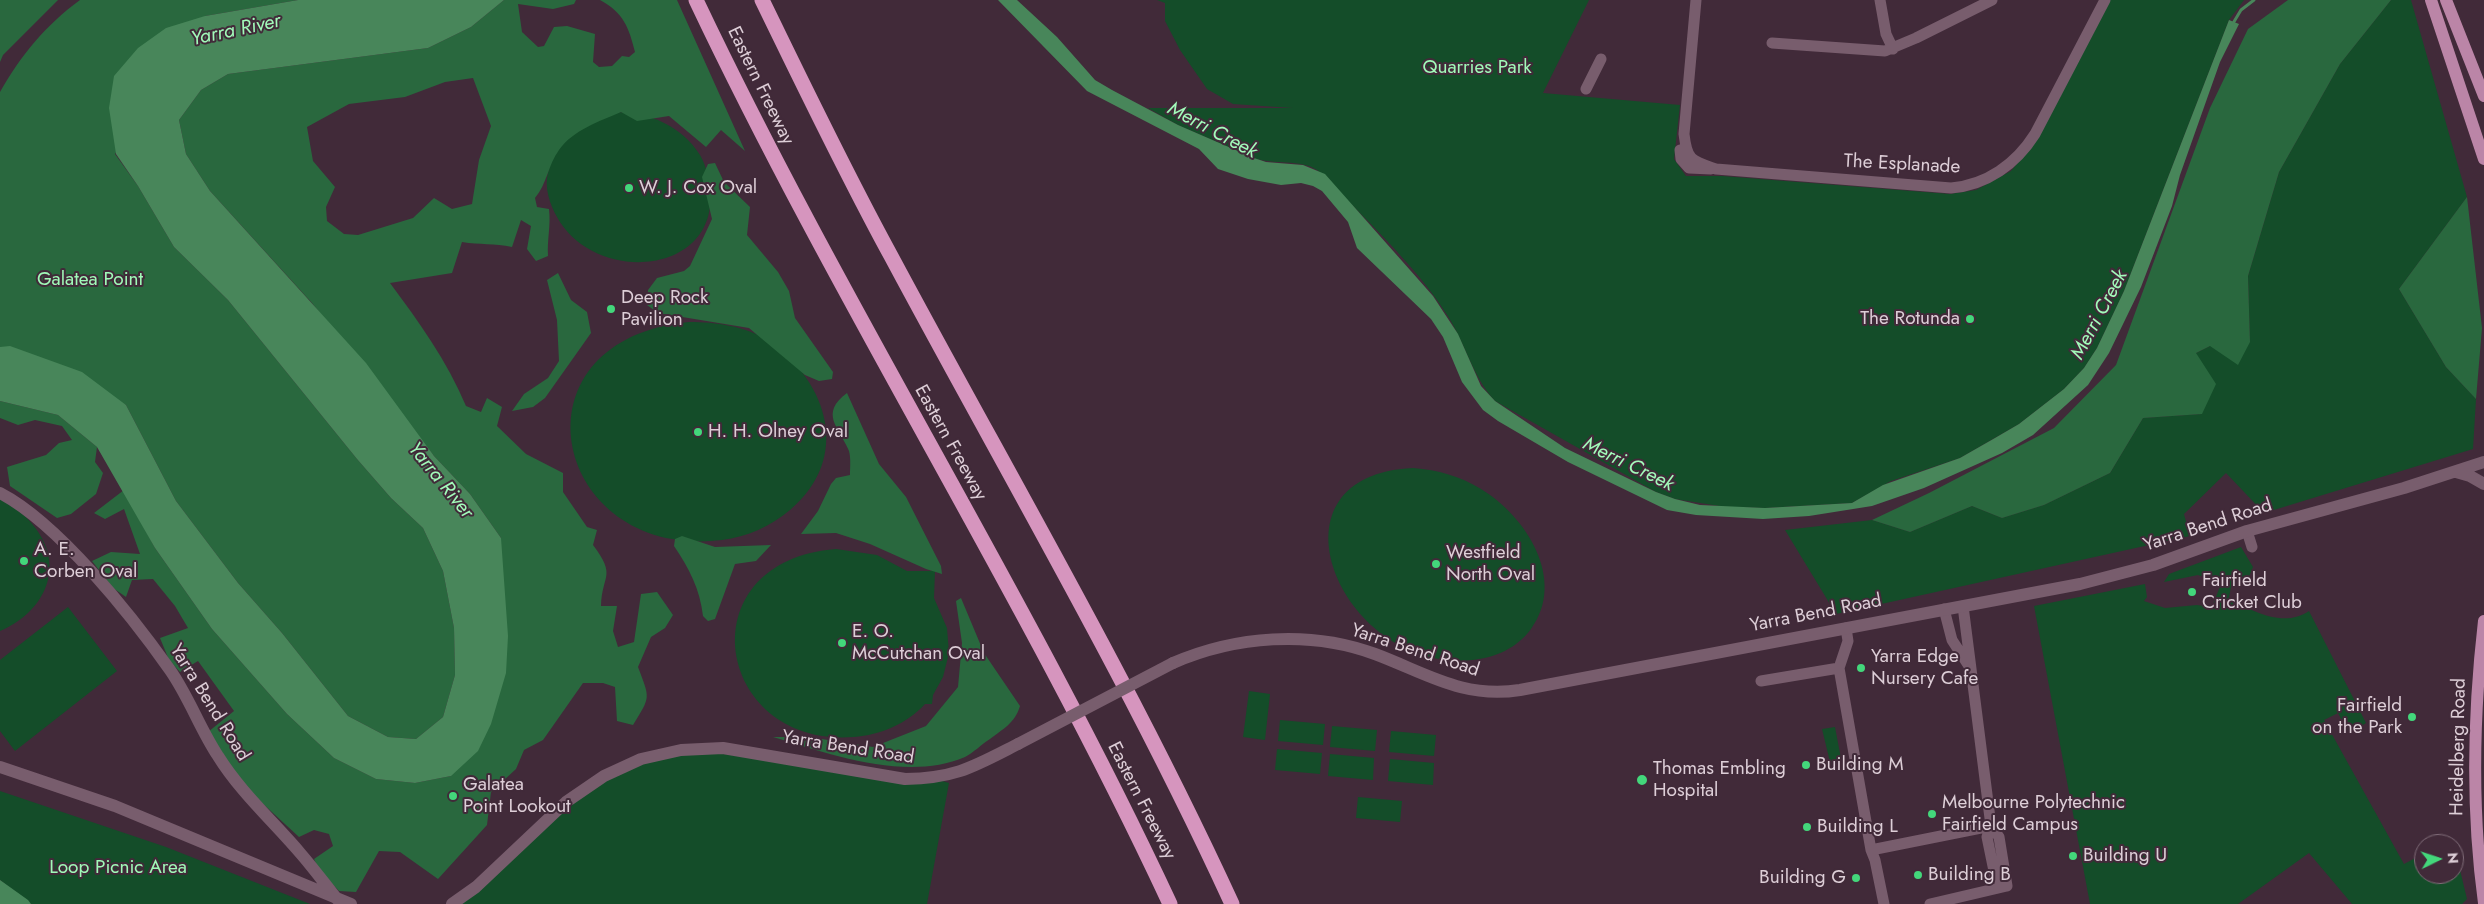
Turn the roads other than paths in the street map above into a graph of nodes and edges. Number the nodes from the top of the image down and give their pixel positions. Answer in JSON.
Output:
{"nodes":[{"id":1,"x":696,"y":0,"type":"edge"},
{"id":2,"x":762,"y":0,"type":"edge"},
{"id":3,"x":1696,"y":0,"type":"edge"},
{"id":4,"x":1880,"y":0,"type":"edge"},
{"id":5,"x":1992,"y":0,"type":"edge"},
{"id":6,"x":2431,"y":0,"type":"edge"},
{"id":7,"x":2446,"y":0,"type":"edge"},
{"id":8,"x":2101,"y":3,"type":"edge"},
{"id":9,"x":1772,"y":43,"type":"dead end"},
{"id":10,"x":1893,"y":49,"type":"junction"},
{"id":11,"x":1601,"y":59,"type":"dead end"},
{"id":12,"x":1586,"y":89,"type":"dead end"},
{"id":13,"x":2484,"y":96,"type":"edge"},
{"id":14,"x":2484,"y":159,"type":"edge"},
{"id":15,"x":2484,"y":462,"type":"edge"},
{"id":16,"x":2456,"y":472,"type":"junction"},
{"id":17,"x":2484,"y":484,"type":"edge"},
{"id":18,"x":0,"y":493,"type":"edge"},
{"id":19,"x":2247,"y":531,"type":"junction"},
{"id":20,"x":2252,"y":548,"type":"dead end"},
{"id":21,"x":1963,"y":606,"type":"junction"},
{"id":22,"x":1944,"y":609,"type":"junction"},
{"id":23,"x":2484,"y":621,"type":"edge"},
{"id":24,"x":1846,"y":628,"type":"junction"},
{"id":25,"x":1839,"y":668,"type":"junction"},
{"id":26,"x":1971,"y":669,"type":"junction"},
{"id":27,"x":1760,"y":681,"type":"dead end"},
{"id":28,"x":0,"y":767,"type":"edge"},
{"id":29,"x":1992,"y":826,"type":"junction"},
{"id":30,"x":1871,"y":850,"type":"junction"},
{"id":31,"x":337,"y":899,"type":"junction"},
{"id":32,"x":2484,"y":903,"type":"edge"},
{"id":33,"x":351,"y":904,"type":"edge"},
{"id":34,"x":452,"y":904,"type":"edge"},
{"id":35,"x":1170,"y":904,"type":"edge"},
{"id":36,"x":1232,"y":904,"type":"edge"},
{"id":37,"x":1884,"y":904,"type":"edge"},
{"id":38,"x":1930,"y":904,"type":"edge"}],
"edges":[{"from":1,"to":35,"type":"highway","name":"Eastern Freeway"},
{"from":2,"to":36,"type":"highway","name":"Eastern Freeway"},
{"from":3,"to":8,"type":"street","name":"The Esplanade"},
{"from":4,"to":10,"type":"street"},
{"from":5,"to":10,"type":"street"},
{"from":6,"to":14,"type":"main road"},
{"from":7,"to":13,"type":"main road"},
{"from":9,"to":10,"type":"street"},
{"from":11,"to":12,"type":"street"},
{"from":15,"to":16,"type":"street","name":"Yarra Bend Road"},
{"from":16,"to":17,"type":"street"},
{"from":16,"to":19,"type":"street","name":"Yarra Bend Road"},
{"from":18,"to":31,"type":"street","name":"Yarra Bend Road"},
{"from":19,"to":20,"type":"street"},
{"from":19,"to":21,"type":"street","name":"Yarra Bend Road"},
{"from":21,"to":22,"type":"street","name":"Yarra Bend Road"},
{"from":21,"to":26,"type":"street"},
{"from":22,"to":24,"type":"street","name":"Yarra Bend Road"},
{"from":22,"to":26,"type":"street"},
{"from":23,"to":32,"type":"main road","name":"Heidelberg Road"},
{"from":24,"to":25,"type":"street"},
{"from":24,"to":34,"type":"street","name":"Yarra Bend Road","bridge":true},
{"from":25,"to":27,"type":"street"},
{"from":25,"to":30,"type":"street"},
{"from":26,"to":29,"type":"street"},
{"from":28,"to":31,"type":"street"},
{"from":29,"to":30,"type":"street"},
{"from":29,"to":38,"type":"street"},
{"from":30,"to":37,"type":"street"},
{"from":31,"to":33,"type":"street"}]}
